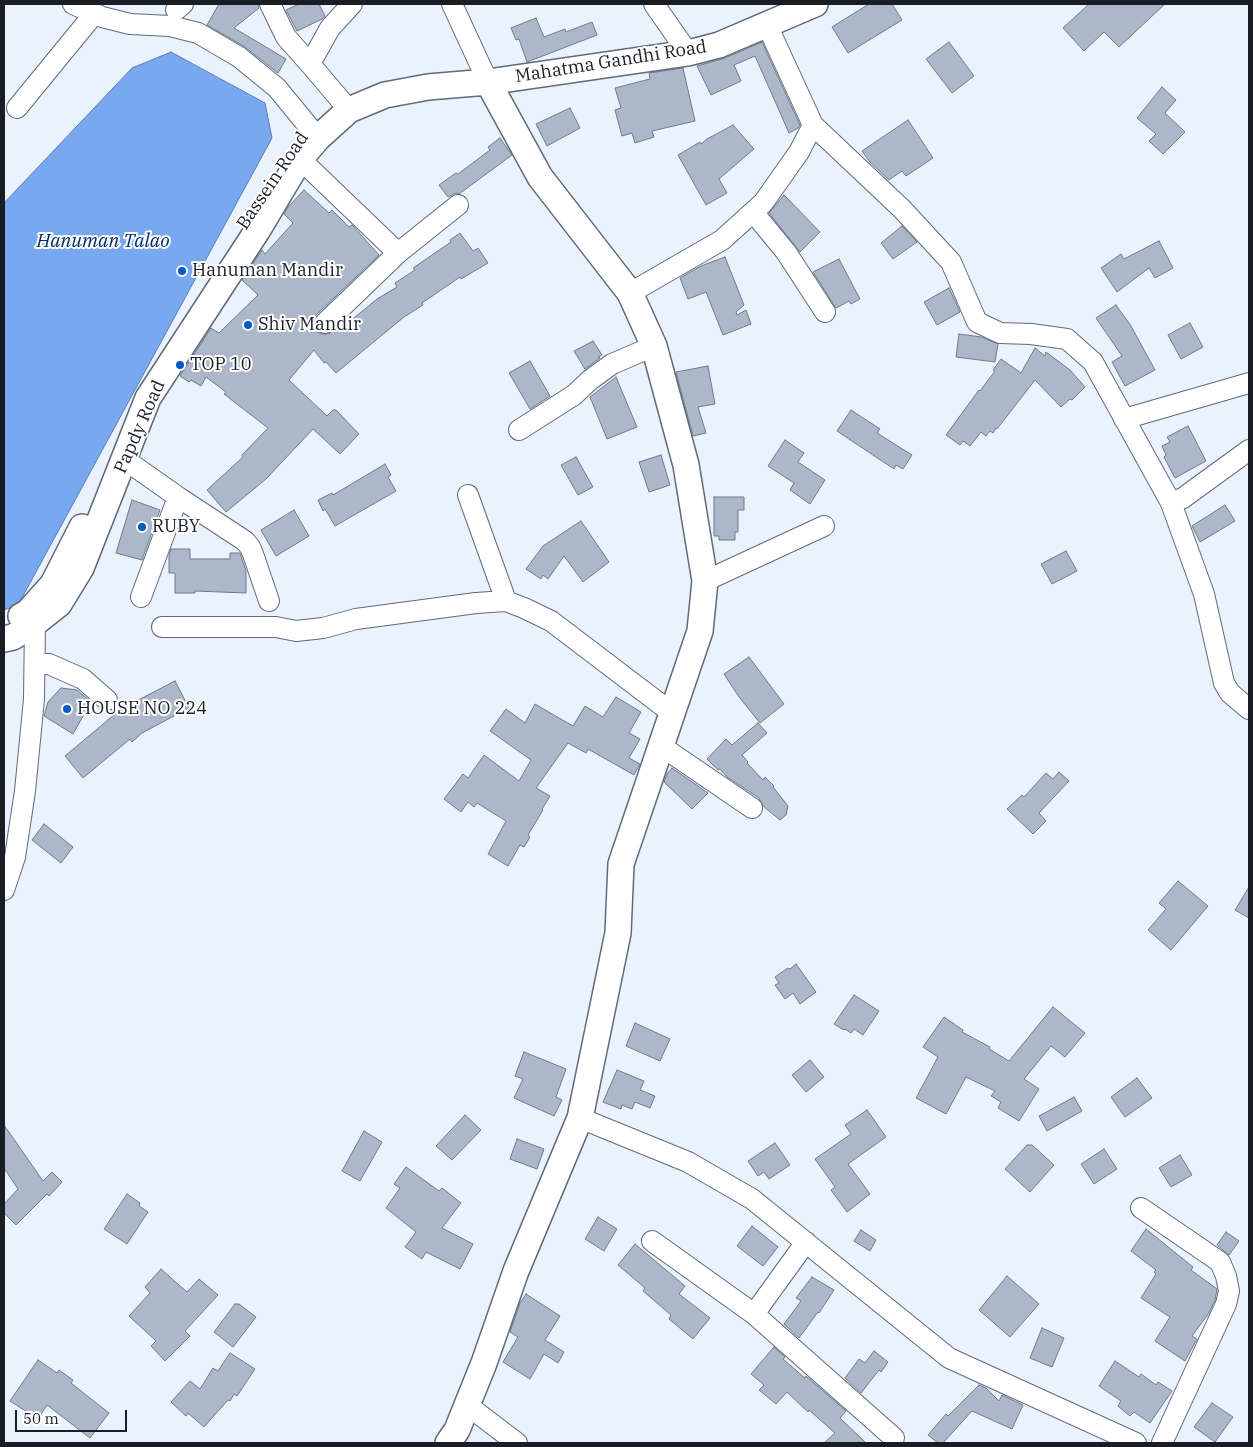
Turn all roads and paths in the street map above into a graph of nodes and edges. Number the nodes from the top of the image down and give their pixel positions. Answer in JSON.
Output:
{"nodes":[{"id":1,"x":72,"y":4,"type":"edge"},
{"id":2,"x":270,"y":4,"type":"edge"},
{"id":3,"x":352,"y":4,"type":"edge"},
{"id":4,"x":452,"y":4,"type":"edge"},
{"id":5,"x":654,"y":4,"type":"edge"},
{"id":6,"x":816,"y":4,"type":"edge"},
{"id":7,"x":94,"y":14,"type":"junction"},
{"id":8,"x":772,"y":14,"type":"edge"},
{"id":9,"x":684,"y":47,"type":"junction"},
{"id":10,"x":310,"y":64,"type":"junction"},
{"id":11,"x":485,"y":75,"type":"junction"},
{"id":12,"x":345,"y":105,"type":"junction"},
{"id":13,"x":17,"y":108,"type":"dead end"},
{"id":14,"x":813,"y":125,"type":"junction"},
{"id":15,"x":313,"y":133,"type":"junction"},
{"id":16,"x":300,"y":159,"type":"junction"},
{"id":17,"x":458,"y":205,"type":"dead end"},
{"id":18,"x":753,"y":212,"type":"junction"},
{"id":19,"x":398,"y":253,"type":"junction"},
{"id":20,"x":630,"y":293,"type":"junction"},
{"id":21,"x":825,"y":312,"type":"dead end"},
{"id":22,"x":325,"y":323,"type":"dead end"},
{"id":23,"x":654,"y":346,"type":"junction"},
{"id":24,"x":1249,"y":384,"type":"edge"},
{"id":25,"x":1124,"y":419,"type":"junction"},
{"id":26,"x":519,"y":430,"type":"dead end"},
{"id":27,"x":1249,"y":450,"type":"edge"},
{"id":28,"x":124,"y":459,"type":"junction"},
{"id":29,"x":468,"y":495,"type":"dead end"},
{"id":30,"x":178,"y":498,"type":"junction"},
{"id":31,"x":1171,"y":503,"type":"junction"},
{"id":32,"x":824,"y":526,"type":"dead end"},
{"id":33,"x":705,"y":581,"type":"junction"},
{"id":34,"x":141,"y":597,"type":"dead end"},
{"id":35,"x":269,"y":601,"type":"dead end"},
{"id":36,"x":506,"y":601,"type":"junction"},
{"id":37,"x":32,"y":618,"type":"junction"},
{"id":38,"x":4,"y":625,"type":"edge"},
{"id":39,"x":162,"y":627,"type":"dead end"},
{"id":40,"x":4,"y":640,"type":"edge"},
{"id":41,"x":35,"y":664,"type":"junction"},
{"id":42,"x":107,"y":700,"type":"dead end"},
{"id":43,"x":1249,"y":709,"type":"edge"},
{"id":44,"x":672,"y":713,"type":"junction"},
{"id":45,"x":661,"y":746,"type":"junction"},
{"id":46,"x":752,"y":808,"type":"dead end"},
{"id":47,"x":4,"y":890,"type":"edge"},
{"id":48,"x":580,"y":1118,"type":"junction"},
{"id":49,"x":1141,"y":1208,"type":"dead end"},
{"id":50,"x":652,"y":1241,"type":"dead end"},
{"id":51,"x":806,"y":1242,"type":"junction"},
{"id":52,"x":754,"y":1314,"type":"junction"},
{"id":53,"x":467,"y":1405,"type":"junction"},
{"id":54,"x":894,"y":1438,"type":"dead end"},
{"id":55,"x":448,"y":1443,"type":"edge"},
{"id":56,"x":517,"y":1443,"type":"edge"},
{"id":57,"x":1136,"y":1443,"type":"edge"},
{"id":58,"x":1163,"y":1443,"type":"edge"}],
"edges":[{"from":1,"to":7,"type":"street"},
{"from":2,"to":10,"type":"street"},
{"from":3,"to":10,"type":"street"},
{"from":4,"to":11,"type":"street"},
{"from":5,"to":9,"type":"street"},
{"from":6,"to":8,"type":"main road","name":"Mahatma Gandhi Road"},
{"from":7,"to":13,"type":"street"},
{"from":7,"to":15,"type":"street"},
{"from":8,"to":9,"type":"main road","name":"Mahatma Gandhi Road"},
{"from":8,"to":14,"type":"street"},
{"from":9,"to":11,"type":"main road","name":"Mahatma Gandhi Road"},
{"from":10,"to":12,"type":"street"},
{"from":11,"to":12,"type":"main road","name":"Papdy Road"},
{"from":11,"to":20,"type":"main road"},
{"from":12,"to":15,"type":"main road","name":"Papdy Road"},
{"from":14,"to":18,"type":"street"},
{"from":14,"to":25,"type":"street"},
{"from":15,"to":16,"type":"main road","name":"Papdy Road"},
{"from":15,"to":37,"type":"main road","name":"Bassein Road"},
{"from":16,"to":19,"type":"street"},
{"from":16,"to":28,"type":"main road","name":"Papdy Road"},
{"from":17,"to":19,"type":"street"},
{"from":18,"to":20,"type":"street"},
{"from":18,"to":21,"type":"street"},
{"from":19,"to":22,"type":"street"},
{"from":20,"to":23,"type":"main road"},
{"from":23,"to":26,"type":"street"},
{"from":23,"to":33,"type":"main road"},
{"from":24,"to":25,"type":"street"},
{"from":25,"to":31,"type":"street"},
{"from":27,"to":31,"type":"street"},
{"from":28,"to":30,"type":"street"},
{"from":28,"to":37,"type":"main road","name":"Papdy Road"},
{"from":29,"to":36,"type":"street"},
{"from":30,"to":34,"type":"street"},
{"from":30,"to":35,"type":"street"},
{"from":31,"to":43,"type":"street"},
{"from":32,"to":33,"type":"street"},
{"from":33,"to":44,"type":"main road"},
{"from":36,"to":39,"type":"street"},
{"from":36,"to":44,"type":"street"},
{"from":37,"to":38,"type":"main road","name":"Bassein Road"},
{"from":37,"to":40,"type":"main road","name":"Bassein Road"},
{"from":37,"to":41,"type":"street"},
{"from":41,"to":42,"type":"street"},
{"from":41,"to":47,"type":"street"},
{"from":44,"to":45,"type":"main road"},
{"from":45,"to":46,"type":"street"},
{"from":45,"to":48,"type":"main road"},
{"from":48,"to":51,"type":"street"},
{"from":48,"to":53,"type":"main road"},
{"from":49,"to":58,"type":"street"},
{"from":50,"to":52,"type":"street"},
{"from":51,"to":52,"type":"street"},
{"from":51,"to":57,"type":"street"},
{"from":52,"to":54,"type":"street"},
{"from":53,"to":55,"type":"main road"},
{"from":53,"to":56,"type":"street"}]}
